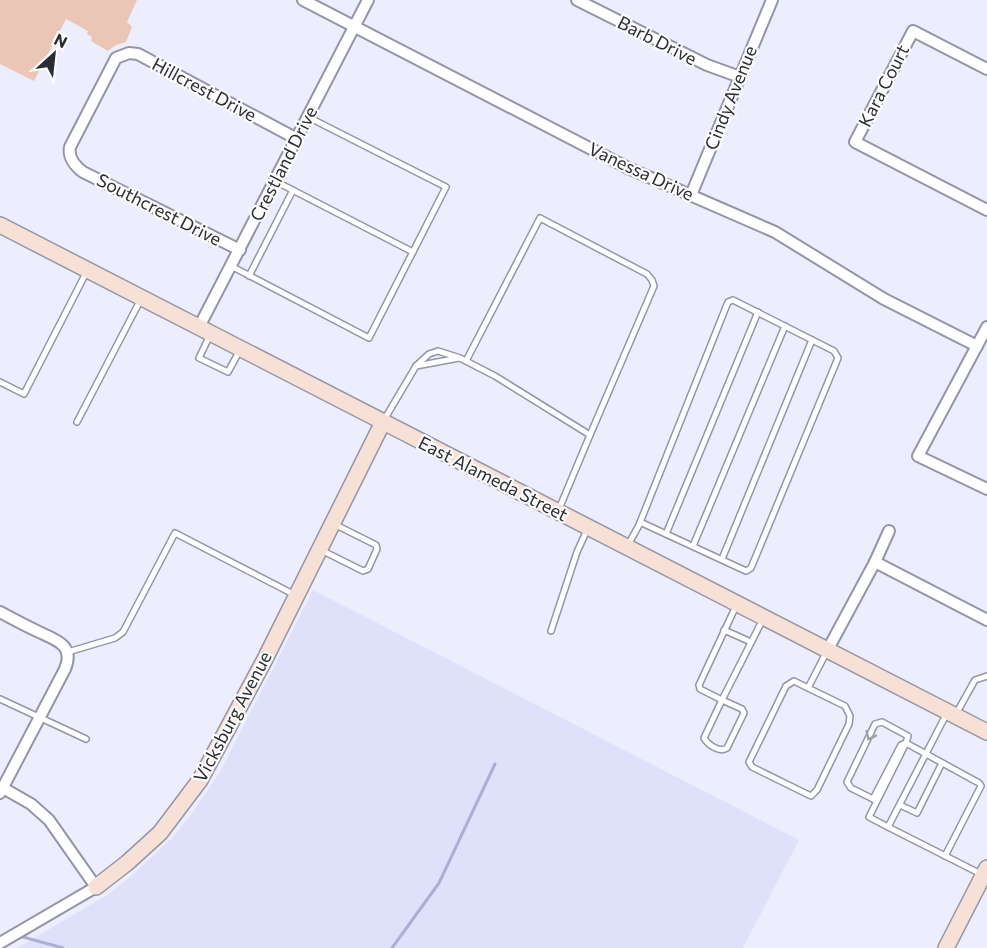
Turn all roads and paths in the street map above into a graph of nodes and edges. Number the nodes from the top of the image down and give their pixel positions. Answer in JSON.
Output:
{"nodes":[{"id":1,"x":303,"y":0,"type":"edge"},
{"id":2,"x":368,"y":0,"type":"edge"},
{"id":3,"x":577,"y":0,"type":"edge"},
{"id":4,"x":772,"y":0,"type":"edge"},
{"id":5,"x":354,"y":26,"type":"junction"},
{"id":6,"x":987,"y":69,"type":"edge"},
{"id":7,"x":740,"y":77,"type":"junction"},
{"id":8,"x":308,"y":117,"type":"junction"},
{"id":9,"x":297,"y":139,"type":"junction"},
{"id":10,"x":79,"y":169,"type":"joint"},
{"id":11,"x":276,"y":181,"type":"junction"},
{"id":12,"x":293,"y":190,"type":"junction"},
{"id":13,"x":691,"y":195,"type":"junction"},
{"id":14,"x":987,"y":210,"type":"edge"},
{"id":15,"x":0,"y":225,"type":"edge"},
{"id":16,"x":240,"y":250,"type":"junction"},
{"id":17,"x":413,"y":252,"type":"junction"},
{"id":18,"x":231,"y":266,"type":"junction"},
{"id":19,"x":88,"y":270,"type":"junction"},
{"id":20,"x":249,"y":276,"type":"junction"},
{"id":21,"x":141,"y":298,"type":"junction"},
{"id":22,"x":758,"y":312,"type":"junction"},
{"id":23,"x":785,"y":326,"type":"junction"},
{"id":24,"x":987,"y":327,"type":"edge"},
{"id":25,"x":205,"y":330,"type":"junction"},
{"id":26,"x":812,"y":340,"type":"junction"},
{"id":27,"x":977,"y":346,"type":"junction"},
{"id":28,"x":240,"y":348,"type":"junction"},
{"id":29,"x":463,"y":359,"type":"junction"},
{"id":30,"x":416,"y":366,"type":"junction"},
{"id":31,"x":0,"y":382,"type":"edge"},
{"id":32,"x":77,"y":422,"type":"dead end"},
{"id":33,"x":383,"y":422,"type":"junction"},
{"id":34,"x":590,"y":435,"type":"junction"},
{"id":35,"x":987,"y":489,"type":"edge"},
{"id":36,"x":557,"y":512,"type":"junction"},
{"id":37,"x":640,"y":522,"type":"junction"},
{"id":38,"x":333,"y":523,"type":"junction"},
{"id":39,"x":588,"y":528,"type":"junction"},
{"id":40,"x":889,"y":531,"type":"dead end"},
{"id":41,"x":666,"y":534,"type":"junction"},
{"id":42,"x":693,"y":546,"type":"junction"},
{"id":43,"x":627,"y":548,"type":"junction"},
{"id":44,"x":320,"y":549,"type":"junction"},
{"id":45,"x":722,"y":560,"type":"junction"},
{"id":46,"x":875,"y":562,"type":"junction"},
{"id":47,"x":297,"y":595,"type":"junction"},
{"id":48,"x":736,"y":605,"type":"junction"},
{"id":49,"x":0,"y":612,"type":"edge"},
{"id":50,"x":764,"y":618,"type":"junction"},
{"id":51,"x":987,"y":620,"type":"edge"},
{"id":52,"x":724,"y":630,"type":"junction"},
{"id":53,"x":551,"y":631,"type":"dead end"},
{"id":54,"x":751,"y":642,"type":"junction"},
{"id":55,"x":827,"y":651,"type":"junction"},
{"id":56,"x":68,"y":652,"type":"junction"},
{"id":57,"x":987,"y":676,"type":"edge"},
{"id":58,"x":808,"y":688,"type":"junction"},
{"id":59,"x":0,"y":699,"type":"edge"},
{"id":60,"x":722,"y":700,"type":"junction"},
{"id":61,"x":951,"y":714,"type":"junction"},
{"id":62,"x":38,"y":717,"type":"junction"},
{"id":63,"x":987,"y":732,"type":"edge"},
{"id":64,"x":86,"y":739,"type":"dead end"},
{"id":65,"x":906,"y":743,"type":"junction"},
{"id":66,"x":926,"y":753,"type":"junction"},
{"id":67,"x":942,"y":763,"type":"junction"},
{"id":68,"x":1,"y":790,"type":"edge"},
{"id":69,"x":875,"y":800,"type":"junction"},
{"id":70,"x":900,"y":805,"type":"junction"},
{"id":71,"x":888,"y":827,"type":"junction"},
{"id":72,"x":945,"y":856,"type":"junction"},
{"id":73,"x":986,"y":873,"type":"edge"},
{"id":74,"x":96,"y":887,"type":"junction"},
{"id":75,"x":0,"y":943,"type":"edge"},
{"id":76,"x":946,"y":948,"type":"edge"}],
"edges":[{"from":1,"to":5,"type":"street","name":"Vanessa Drive"},
{"from":2,"to":5,"type":"street","name":"Crestland Drive"},
{"from":3,"to":7,"type":"street","name":"Barb Drive"},
{"from":4,"to":7,"type":"street","name":"Cindy Avenue"},
{"from":5,"to":8,"type":"street","name":"Crestland Drive"},
{"from":5,"to":13,"type":"street","name":"Vanessa Drive"},
{"from":6,"to":14,"type":"street","name":"Kara Court"},
{"from":7,"to":13,"type":"street","name":"Cindy Avenue"},
{"from":8,"to":9,"type":"street","name":"Crestland Drive"},
{"from":8,"to":17,"type":"lane"},
{"from":9,"to":10,"type":"street","name":"Hillcrest Drive"},
{"from":9,"to":11,"type":"street","name":"Crestland Drive"},
{"from":10,"to":16,"type":"street","name":"Southcrest Drive"},
{"from":11,"to":12,"type":"lane"},
{"from":11,"to":16,"type":"street","name":"Crestland Drive"},
{"from":12,"to":17,"type":"lane"},
{"from":12,"to":20,"type":"lane"},
{"from":13,"to":27,"type":"street","name":"Vanessa Drive"},
{"from":15,"to":19,"type":"street","name":"East Alameda Street"},
{"from":16,"to":18,"type":"street","name":"Crestland Drive"},
{"from":17,"to":20,"type":"lane"},
{"from":18,"to":20,"type":"lane"},
{"from":18,"to":25,"type":"street","name":"Crestland Drive"},
{"from":19,"to":21,"type":"street","name":"East Alameda Street"},
{"from":19,"to":31,"type":"lane"},
{"from":21,"to":25,"type":"street","name":"East Alameda Street"},
{"from":21,"to":32,"type":"lane"},
{"from":22,"to":23,"type":"lane"},
{"from":22,"to":37,"type":"lane"},
{"from":22,"to":41,"type":"lane"},
{"from":23,"to":26,"type":"lane"},
{"from":23,"to":42,"type":"lane"},
{"from":24,"to":27,"type":"street"},
{"from":25,"to":28,"type":"street","name":"East Alameda Street"},
{"from":25,"to":28,"type":"lane"},
{"from":26,"to":45,"type":"lane"},
{"from":26,"to":45,"type":"lane"},
{"from":27,"to":35,"type":"street"},
{"from":28,"to":33,"type":"street","name":"East Alameda Street"},
{"from":29,"to":30,"type":"lane"},
{"from":29,"to":30,"type":"lane"},
{"from":29,"to":34,"type":"lane"},
{"from":29,"to":34,"type":"lane"},
{"from":30,"to":33,"type":"lane"},
{"from":33,"to":36,"type":"street","name":"East Alameda Street"},
{"from":33,"to":38,"type":"street","name":"Vicksburg Avenue"},
{"from":34,"to":36,"type":"lane"},
{"from":36,"to":39,"type":"street","name":"East Alameda Street"},
{"from":37,"to":41,"type":"lane"},
{"from":37,"to":43,"type":"lane"},
{"from":38,"to":44,"type":"street","name":"Vicksburg Avenue"},
{"from":38,"to":44,"type":"lane"},
{"from":39,"to":43,"type":"street","name":"East Alameda Street"},
{"from":39,"to":53,"type":"lane"},
{"from":40,"to":46,"type":"street"},
{"from":41,"to":42,"type":"lane"},
{"from":42,"to":45,"type":"lane"},
{"from":43,"to":48,"type":"street","name":"East Alameda Street"},
{"from":44,"to":47,"type":"street","name":"Vicksburg Avenue"},
{"from":46,"to":51,"type":"street"},
{"from":46,"to":55,"type":"street"},
{"from":47,"to":56,"type":"lane"},
{"from":47,"to":74,"type":"street","name":"Vicksburg Avenue"},
{"from":48,"to":50,"type":"street","name":"East Alameda Street"},
{"from":48,"to":52,"type":"lane"},
{"from":49,"to":56,"type":"street"},
{"from":50,"to":54,"type":"lane"},
{"from":50,"to":55,"type":"street","name":"East Alameda Street"},
{"from":52,"to":54,"type":"lane"},
{"from":52,"to":60,"type":"lane"},
{"from":54,"to":60,"type":"lane"},
{"from":55,"to":58,"type":"lane"},
{"from":55,"to":61,"type":"street","name":"East Alameda Street"},
{"from":56,"to":62,"type":"street"},
{"from":57,"to":61,"type":"lane"},
{"from":58,"to":58,"type":"lane"},
{"from":59,"to":62,"type":"lane"},
{"from":60,"to":60,"type":"lane"},
{"from":61,"to":63,"type":"street","name":"East Alameda Street"},
{"from":61,"to":66,"type":"lane"},
{"from":62,"to":64,"type":"lane"},
{"from":62,"to":68,"type":"street"},
{"from":65,"to":66,"type":"lane"},
{"from":65,"to":69,"type":"lane"},
{"from":65,"to":69,"type":"lane","one_way":true},
{"from":66,"to":67,"type":"lane"},
{"from":66,"to":70,"type":"lane"},
{"from":67,"to":70,"type":"lane"},
{"from":67,"to":72,"type":"lane"},
{"from":68,"to":74,"type":"street"},
{"from":69,"to":71,"type":"lane"},
{"from":70,"to":71,"type":"lane"},
{"from":71,"to":72,"type":"lane"},
{"from":72,"to":73,"type":"lane"},
{"from":73,"to":76,"type":"street"},
{"from":74,"to":75,"type":"street","name":"Vicksburg Avenue"}]}
